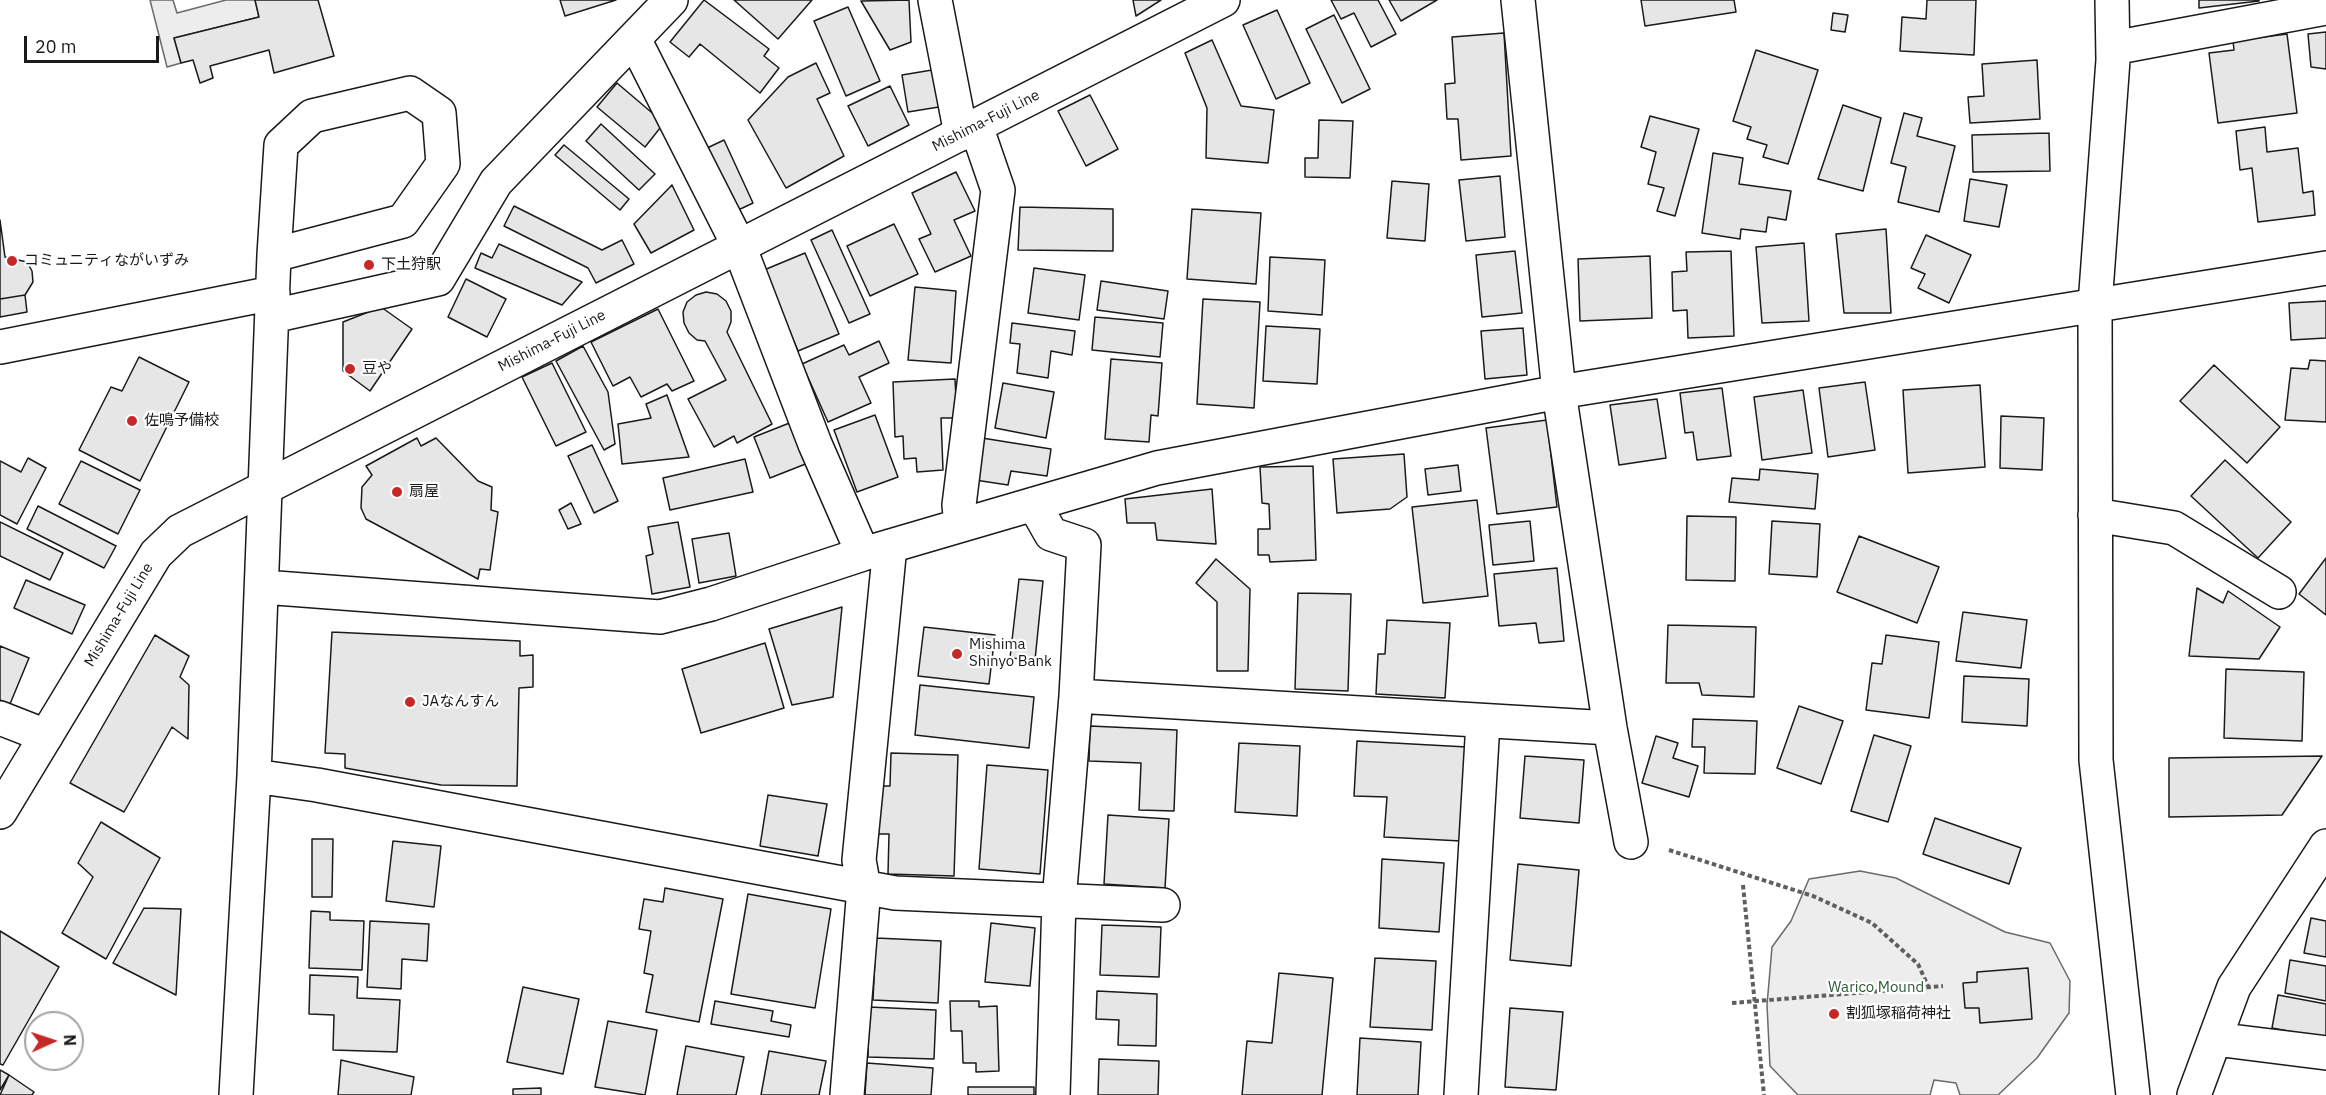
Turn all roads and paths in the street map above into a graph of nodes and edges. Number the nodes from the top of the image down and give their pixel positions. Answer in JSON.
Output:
{"nodes":[{"id":1,"x":671,"y":0,"type":"edge"},
{"id":2,"x":935,"y":0,"type":"edge"},
{"id":3,"x":1223,"y":0,"type":"edge"},
{"id":4,"x":1518,"y":0,"type":"edge"},
{"id":5,"x":2112,"y":0,"type":"edge"},
{"id":6,"x":2326,"y":8,"type":"edge"},
{"id":7,"x":634,"y":41,"type":"junction"},
{"id":8,"x":2113,"y":48,"type":"junction"},
{"id":9,"x":969,"y":130,"type":"junction"},
{"id":10,"x":739,"y":246,"type":"junction"},
{"id":11,"x":274,"y":255,"type":"junction"},
{"id":12,"x":2326,"y":268,"type":"edge"},
{"id":13,"x":273,"y":304,"type":"junction"},
{"id":14,"x":2095,"y":305,"type":"junction"},
{"id":15,"x":0,"y":347,"type":"edge"},
{"id":16,"x":1559,"y":392,"type":"junction"},
{"id":17,"x":265,"y":485,"type":"junction"},
{"id":18,"x":1034,"y":504,"type":"junction"},
{"id":19,"x":2095,"y":516,"type":"junction"},
{"id":20,"x":961,"y":525,"type":"junction"},
{"id":21,"x":876,"y":550,"type":"junction"},
{"id":22,"x":262,"y":587,"type":"junction"},
{"id":23,"x":2278,"y":592,"type":"dead end"},
{"id":24,"x":1076,"y":696,"type":"junction"},
{"id":25,"x":0,"y":718,"type":"edge"},
{"id":26,"x":1483,"y":722,"type":"junction"},
{"id":27,"x":1610,"y":728,"type":"junction"},
{"id":28,"x":46,"y":736,"type":"junction"},
{"id":29,"x":254,"y":776,"type":"junction"},
{"id":30,"x":0,"y":812,"type":"edge"},
{"id":31,"x":1631,"y":842,"type":"joint"},
{"id":32,"x":2326,"y":846,"type":"edge"},
{"id":33,"x":1743,"y":885,"type":"dead end"},
{"id":34,"x":2314,"y":886,"type":"edge"},
{"id":35,"x":864,"y":888,"type":"junction"},
{"id":36,"x":1059,"y":901,"type":"junction"},
{"id":37,"x":1163,"y":905,"type":"dead end"},
{"id":38,"x":1928,"y":986,"type":"junction"},
{"id":39,"x":1942,"y":986,"type":"dead end"},
{"id":40,"x":1753,"y":1001,"type":"junction"},
{"id":41,"x":1732,"y":1003,"type":"dead end"},
{"id":42,"x":2215,"y":1039,"type":"junction"},
{"id":43,"x":2326,"y":1053,"type":"edge"},
{"id":44,"x":236,"y":1095,"type":"edge"},
{"id":45,"x":847,"y":1095,"type":"edge"},
{"id":46,"x":1053,"y":1095,"type":"edge"},
{"id":47,"x":1461,"y":1095,"type":"edge"},
{"id":48,"x":1764,"y":1095,"type":"edge"},
{"id":49,"x":2133,"y":1095,"type":"edge"},
{"id":50,"x":2193,"y":1095,"type":"edge"}],
"edges":[{"from":1,"to":7,"type":"street"},
{"from":2,"to":9,"type":"street"},
{"from":3,"to":9,"type":"street","name":"Mishima-Fuji Line"},
{"from":4,"to":16,"type":"street"},
{"from":5,"to":8,"type":"street"},
{"from":6,"to":8,"type":"street"},
{"from":7,"to":10,"type":"street"},
{"from":7,"to":13,"type":"street"},
{"from":8,"to":14,"type":"street"},
{"from":9,"to":10,"type":"street","name":"Mishima-Fuji Line"},
{"from":9,"to":20,"type":"street"},
{"from":10,"to":17,"type":"street","name":"Mishima-Fuji Line"},
{"from":10,"to":21,"type":"street"},
{"from":11,"to":11,"type":"street"},
{"from":11,"to":13,"type":"street"},
{"from":12,"to":14,"type":"street"},
{"from":13,"to":15,"type":"street"},
{"from":13,"to":17,"type":"street"},
{"from":14,"to":16,"type":"street"},
{"from":14,"to":19,"type":"street"},
{"from":16,"to":18,"type":"street"},
{"from":16,"to":27,"type":"street"},
{"from":17,"to":22,"type":"street"},
{"from":17,"to":28,"type":"street","name":"Mishima-Fuji Line"},
{"from":18,"to":20,"type":"street"},
{"from":18,"to":24,"type":"street"},
{"from":19,"to":23,"type":"street"},
{"from":19,"to":49,"type":"street"},
{"from":20,"to":21,"type":"street"},
{"from":21,"to":22,"type":"street"},
{"from":21,"to":35,"type":"street"},
{"from":22,"to":29,"type":"street"},
{"from":24,"to":26,"type":"street"},
{"from":24,"to":36,"type":"street"},
{"from":25,"to":28,"type":"street"},
{"from":26,"to":27,"type":"street"},
{"from":26,"to":47,"type":"street"},
{"from":27,"to":31,"type":"street"},
{"from":28,"to":30,"type":"street","name":"Mishima-Fuji Line"},
{"from":29,"to":35,"type":"street"},
{"from":29,"to":44,"type":"street"},
{"from":31,"to":38,"type":"path"},
{"from":32,"to":34,"type":"street"},
{"from":33,"to":40,"type":"path"},
{"from":34,"to":42,"type":"street"},
{"from":35,"to":36,"type":"street"},
{"from":35,"to":45,"type":"street"},
{"from":36,"to":37,"type":"street"},
{"from":36,"to":46,"type":"street"},
{"from":38,"to":39,"type":"path"},
{"from":38,"to":40,"type":"path"},
{"from":40,"to":41,"type":"path"},
{"from":40,"to":48,"type":"path"},
{"from":42,"to":43,"type":"street"},
{"from":42,"to":50,"type":"street"}]}
